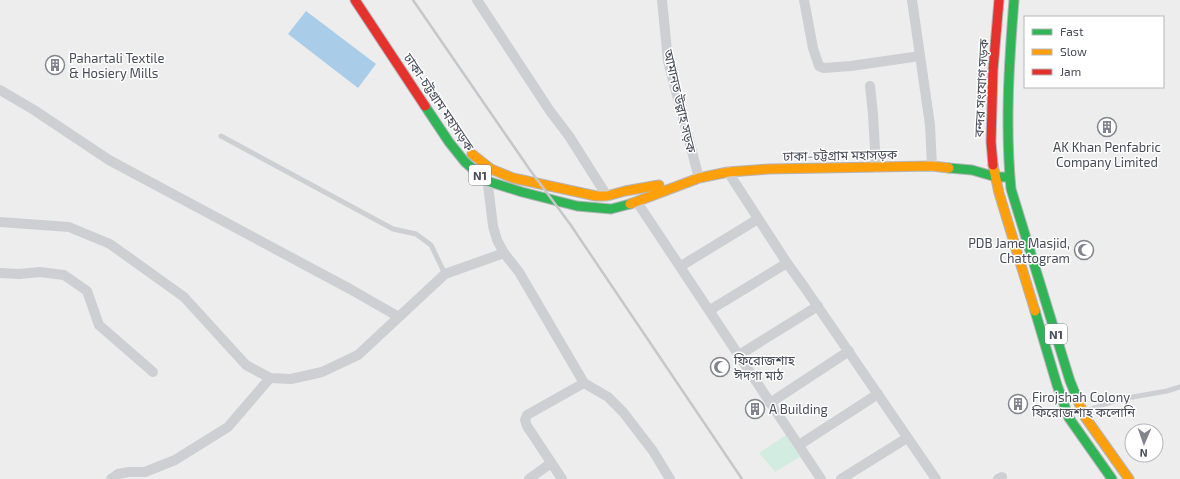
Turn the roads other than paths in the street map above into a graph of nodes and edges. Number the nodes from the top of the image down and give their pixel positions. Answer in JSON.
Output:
{"nodes":[{"id":1,"x":355,"y":0,"type":"edge"},
{"id":2,"x":477,"y":0,"type":"edge"},
{"id":3,"x":487,"y":0,"type":"edge"},
{"id":4,"x":662,"y":0,"type":"edge"},
{"id":5,"x":804,"y":0,"type":"edge"},
{"id":6,"x":912,"y":0,"type":"edge"},
{"id":7,"x":999,"y":0,"type":"edge"},
{"id":8,"x":1014,"y":0,"type":"edge"},
{"id":9,"x":491,"y":20,"type":"junction"},
{"id":10,"x":920,"y":56,"type":"junction"},
{"id":11,"x":870,"y":86,"type":"dead end"},
{"id":12,"x":0,"y":90,"type":"edge"},
{"id":13,"x":222,"y":136,"type":"dead end"},
{"id":14,"x":464,"y":144,"type":"dead end"},
{"id":15,"x":487,"y":166,"type":"junction"},
{"id":16,"x":876,"y":166,"type":"junction"},
{"id":17,"x":932,"y":166,"type":"junction"},
{"id":18,"x":728,"y":172,"type":"junction"},
{"id":19,"x":996,"y":177,"type":"junction"},
{"id":20,"x":1009,"y":177,"type":"junction"},
{"id":21,"x":699,"y":178,"type":"junction"},
{"id":22,"x":487,"y":180,"type":"junction"},
{"id":23,"x":685,"y":183,"type":"junction"},
{"id":24,"x":607,"y":196,"type":"junction"},
{"id":25,"x":637,"y":202,"type":"junction"},
{"id":26,"x":758,"y":219,"type":"junction"},
{"id":27,"x":0,"y":222,"type":"edge"},
{"id":28,"x":504,"y":253,"type":"junction"},
{"id":29,"x":787,"y":263,"type":"junction"},
{"id":30,"x":681,"y":266,"type":"junction"},
{"id":31,"x":0,"y":273,"type":"edge"},
{"id":32,"x":445,"y":274,"type":"junction"},
{"id":33,"x":818,"y":306,"type":"junction"},
{"id":34,"x":710,"y":310,"type":"junction"},
{"id":35,"x":399,"y":317,"type":"junction"},
{"id":36,"x":849,"y":351,"type":"junction"},
{"id":37,"x":739,"y":355,"type":"junction"},
{"id":38,"x":152,"y":372,"type":"dead end"},
{"id":39,"x":270,"y":378,"type":"junction"},
{"id":40,"x":584,"y":383,"type":"junction"},
{"id":41,"x":1180,"y":387,"type":"edge"},
{"id":42,"x":878,"y":394,"type":"junction"},
{"id":43,"x":770,"y":403,"type":"junction"},
{"id":44,"x":1082,"y":412,"type":"junction"},
{"id":45,"x":907,"y":438,"type":"junction"},
{"id":46,"x":799,"y":445,"type":"junction"},
{"id":47,"x":551,"y":463,"type":"junction"},
{"id":48,"x":111,"y":479,"type":"edge"},
{"id":49,"x":528,"y":479,"type":"edge"},
{"id":50,"x":562,"y":479,"type":"edge"},
{"id":51,"x":670,"y":479,"type":"edge"},
{"id":52,"x":821,"y":479,"type":"edge"},
{"id":53,"x":841,"y":479,"type":"edge"},
{"id":54,"x":936,"y":479,"type":"edge"},
{"id":55,"x":1112,"y":479,"type":"edge"},
{"id":56,"x":1129,"y":479,"type":"edge"}],
"edges":[{"from":1,"to":22,"type":"highway","name":"ঢাকা-চট্টগ্রাম মহাসড়ক","number":"N1"},
{"from":2,"to":9,"type":"street"},
{"from":3,"to":9,"type":"street"},
{"from":4,"to":21,"type":"street","name":"আমানত উল্লাহ সড়ক"},
{"from":5,"to":10,"type":"street"},
{"from":6,"to":10,"type":"street"},
{"from":7,"to":19,"type":"highway","name":"বন্দর সংযোগ সড়ক"},
{"from":8,"to":20,"type":"highway","name":"বন্দর সংযোগ সড়ক"},
{"from":9,"to":24,"type":"street"},
{"from":10,"to":17,"type":"street"},
{"from":11,"to":16,"type":"street"},
{"from":12,"to":35,"type":"street"},
{"from":13,"to":32,"type":"lane"},
{"from":14,"to":15,"type":"highway","name":"ঢাকা-চট্টগ্রাম মহাসড়ক","number":"N1"},
{"from":15,"to":22,"type":"street"},
{"from":15,"to":24,"type":"highway","name":"ঢাকা-চট্টগ্রাম মহাসড়ক","number":"N1"},
{"from":16,"to":17,"type":"highway","name":"ঢাকা-চট্টগ্রাম মহাসড়ক","number":"N1"},
{"from":16,"to":18,"type":"highway","name":"ঢাকা-চট্টগ্রাম মহাসড়ক","number":"N1"},
{"from":17,"to":19,"type":"highway","name":"ঢাকা-চট্টগ্রাম মহাসড়ক","number":"N1"},
{"from":18,"to":21,"type":"highway","name":"ঢাকা-চট্টগ্রাম মহাসড়ক","number":"N1"},
{"from":18,"to":26,"type":"street"},
{"from":19,"to":20,"type":"highway","name":"ঢাকা-চট্টগ্রাম মহাসড়ক","number":"N1"},
{"from":19,"to":55,"type":"highway","number":"N1"},
{"from":20,"to":44,"type":"highway","number":"N1"},
{"from":21,"to":23,"type":"highway","name":"ঢাকা-চট্টগ্রাম মহাসড়ক","number":"N1"},
{"from":22,"to":25,"type":"highway","name":"ঢাকা-চট্টগ্রাম মহাসড়ক","number":"N1"},
{"from":22,"to":28,"type":"street"},
{"from":23,"to":24,"type":"highway","name":"ঢাকা-চট্টগ্রাম মহাসড়ক","number":"N1"},
{"from":23,"to":25,"type":"highway","name":"ঢাকা-চট্টগ্রাম মহাসড়ক","number":"N1"},
{"from":25,"to":30,"type":"street"},
{"from":26,"to":29,"type":"street"},
{"from":26,"to":30,"type":"street"},
{"from":27,"to":39,"type":"street"},
{"from":28,"to":32,"type":"street"},
{"from":28,"to":40,"type":"street"},
{"from":29,"to":33,"type":"street"},
{"from":29,"to":34,"type":"street"},
{"from":30,"to":34,"type":"street"},
{"from":31,"to":38,"type":"street"},
{"from":32,"to":35,"type":"street"},
{"from":33,"to":36,"type":"street"},
{"from":33,"to":37,"type":"street"},
{"from":34,"to":37,"type":"street"},
{"from":35,"to":39,"type":"street"},
{"from":36,"to":42,"type":"street"},
{"from":36,"to":43,"type":"street"},
{"from":37,"to":43,"type":"street"},
{"from":39,"to":48,"type":"street"},
{"from":40,"to":47,"type":"street"},
{"from":40,"to":51,"type":"street"},
{"from":41,"to":44,"type":"lane"},
{"from":42,"to":45,"type":"street"},
{"from":42,"to":46,"type":"street"},
{"from":43,"to":46,"type":"street"},
{"from":44,"to":56,"type":"highway","number":"N1"},
{"from":45,"to":53,"type":"street"},
{"from":45,"to":54,"type":"street"},
{"from":46,"to":52,"type":"street"},
{"from":47,"to":49,"type":"street"},
{"from":47,"to":50,"type":"street"}]}
